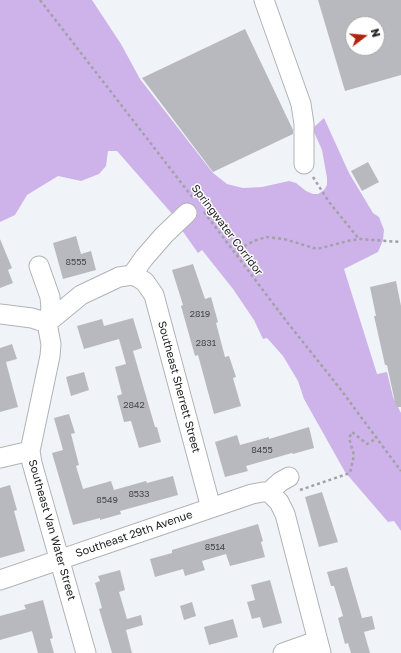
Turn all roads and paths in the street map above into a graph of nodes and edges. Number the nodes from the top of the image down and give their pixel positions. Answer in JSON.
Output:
{"nodes":[{"id":1,"x":40,"y":0,"type":"edge"},
{"id":2,"x":264,"y":0,"type":"edge"},
{"id":3,"x":304,"y":164,"type":"joint"},
{"id":4,"x":195,"y":208,"type":"junction"},
{"id":5,"x":359,"y":239,"type":"junction"},
{"id":6,"x":401,"y":242,"type":"edge"},
{"id":7,"x":237,"y":256,"type":"junction"},
{"id":8,"x":39,"y":266,"type":"dead end"},
{"id":9,"x":132,"y":275,"type":"junction"},
{"id":10,"x":0,"y":314,"type":"edge"},
{"id":11,"x":47,"y":323,"type":"junction"},
{"id":12,"x":377,"y":438,"type":"junction"},
{"id":13,"x":30,"y":451,"type":"junction"},
{"id":14,"x":0,"y":458,"type":"edge"},
{"id":15,"x":401,"y":471,"type":"edge"},
{"id":16,"x":289,"y":477,"type":"dead end"},
{"id":17,"x":272,"y":495,"type":"junction"},
{"id":18,"x":212,"y":508,"type":"junction"},
{"id":19,"x":60,"y":560,"type":"junction"},
{"id":20,"x":0,"y":580,"type":"edge"},
{"id":21,"x":319,"y":647,"type":"edge"},
{"id":22,"x":86,"y":653,"type":"edge"},
{"id":23,"x":283,"y":653,"type":"edge"}],
"edges":[{"from":1,"to":4,"type":"path","name":"Springwater Corridor"},
{"from":2,"to":3,"type":"street"},
{"from":3,"to":5,"type":"path"},
{"from":4,"to":7,"type":"path","name":"Springwater Corridor"},
{"from":4,"to":9,"type":"street"},
{"from":5,"to":6,"type":"path"},
{"from":5,"to":7,"type":"path"},
{"from":7,"to":12,"type":"path","name":"Springwater Corridor"},
{"from":8,"to":11,"type":"street","name":"Southeast Van Water Street"},
{"from":9,"to":11,"type":"street"},
{"from":9,"to":18,"type":"street","name":"Southeast Sherrett Street"},
{"from":10,"to":11,"type":"street"},
{"from":11,"to":13,"type":"street","name":"Southeast Van Water Street"},
{"from":12,"to":15,"type":"path","name":"Springwater Corridor"},
{"from":12,"to":17,"type":"path"},
{"from":13,"to":14,"type":"street"},
{"from":13,"to":19,"type":"street","name":"Southeast Van Water Street"},
{"from":16,"to":17,"type":"street"},
{"from":17,"to":18,"type":"street","name":"Southeast 29th Avenue"},
{"from":17,"to":21,"type":"street"},
{"from":18,"to":19,"type":"street","name":"Southeast 29th Avenue"},
{"from":19,"to":20,"type":"street","name":"Southeast 29th Avenue"},
{"from":19,"to":22,"type":"street","name":"Southeast Van Water Street"},
{"from":21,"to":23,"type":"street"}]}
